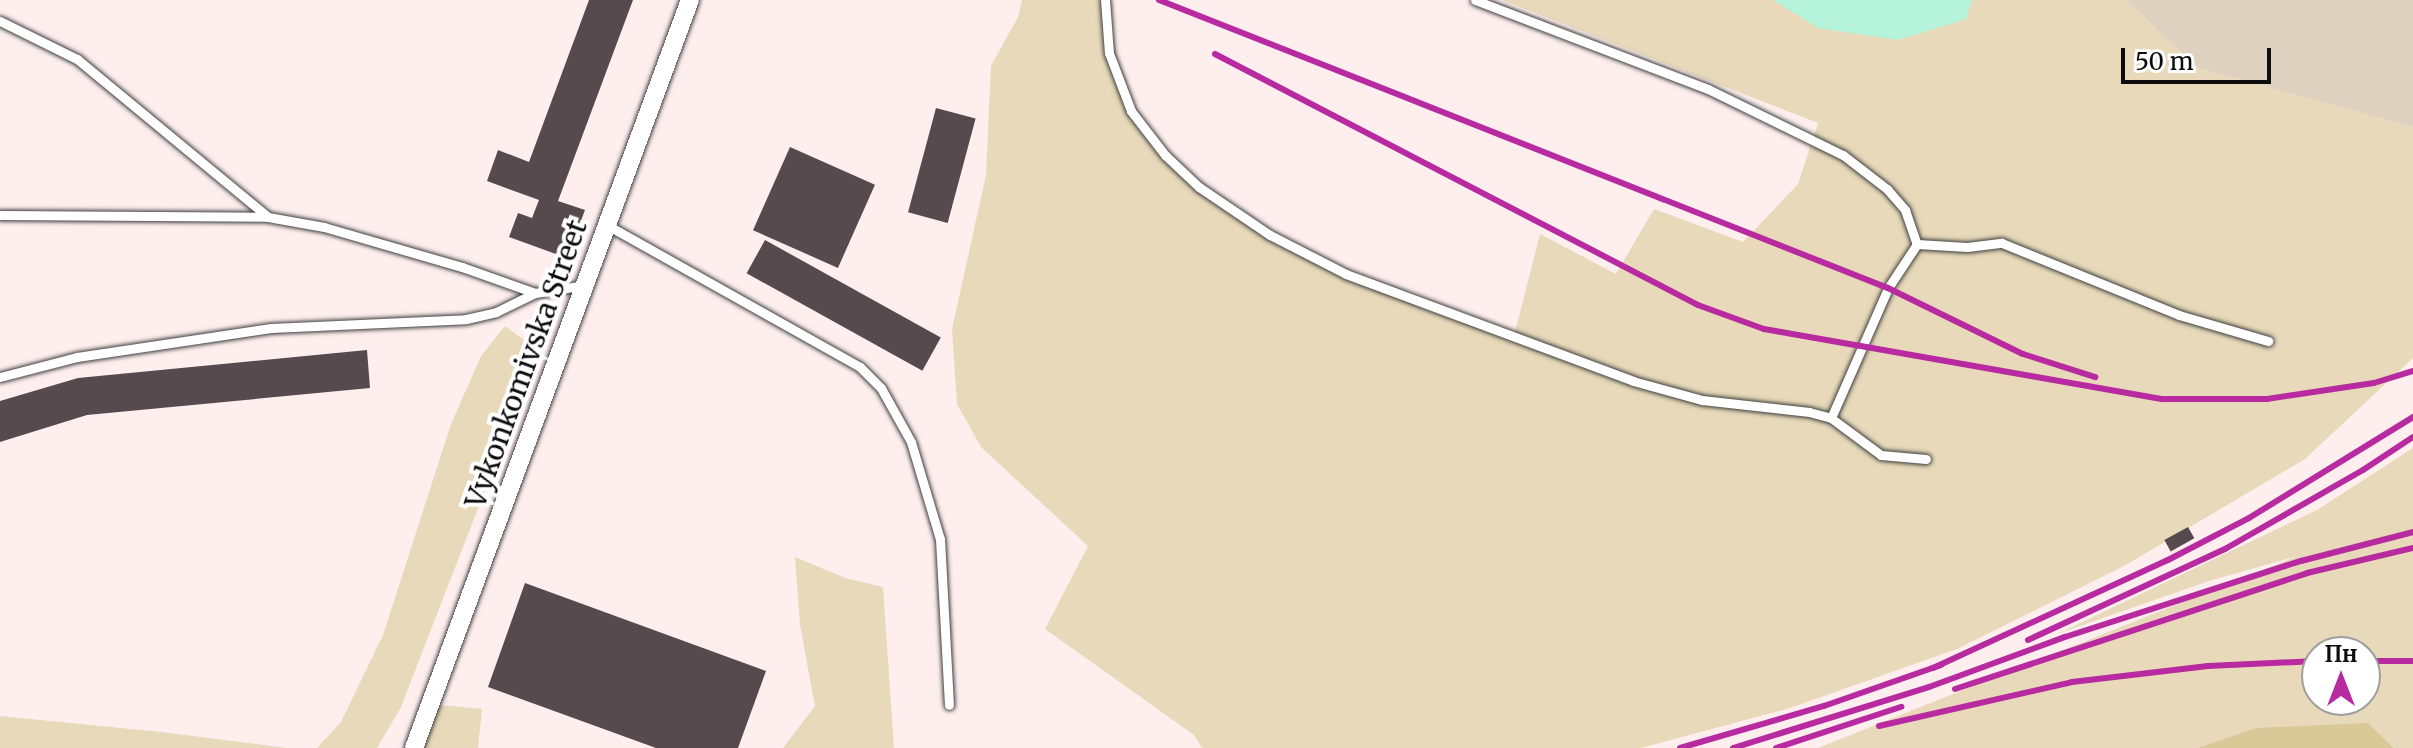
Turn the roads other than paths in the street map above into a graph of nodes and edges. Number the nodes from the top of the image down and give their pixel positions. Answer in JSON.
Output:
{"nodes":[{"id":1,"x":690,"y":0,"type":"edge"},
{"id":2,"x":1105,"y":0,"type":"edge"},
{"id":3,"x":1475,"y":0,"type":"edge"},
{"id":4,"x":0,"y":21,"type":"edge"},
{"id":5,"x":0,"y":215,"type":"edge"},
{"id":6,"x":268,"y":217,"type":"junction"},
{"id":7,"x":607,"y":225,"type":"junction"},
{"id":8,"x":1917,"y":244,"type":"junction"},
{"id":9,"x":585,"y":285,"type":"junction"},
{"id":10,"x":535,"y":293,"type":"junction"},
{"id":11,"x":2268,"y":341,"type":"dead end"},
{"id":12,"x":0,"y":377,"type":"edge"},
{"id":13,"x":1831,"y":418,"type":"junction"},
{"id":14,"x":1926,"y":459,"type":"dead end"},
{"id":15,"x":949,"y":705,"type":"dead end"},
{"id":16,"x":414,"y":748,"type":"edge"}],
"edges":[{"from":1,"to":7,"type":"street","name":"Vykonkomivska Street"},
{"from":2,"to":13,"type":"lane"},
{"from":3,"to":8,"type":"lane"},
{"from":4,"to":6,"type":"lane"},
{"from":5,"to":6,"type":"lane"},
{"from":6,"to":10,"type":"lane"},
{"from":7,"to":9,"type":"street","name":"Vykonkomivska Street"},
{"from":7,"to":15,"type":"lane"},
{"from":8,"to":11,"type":"lane"},
{"from":8,"to":13,"type":"lane"},
{"from":9,"to":10,"type":"lane"},
{"from":9,"to":16,"type":"street","name":"Vykonkomivska Street"},
{"from":10,"to":12,"type":"lane"},
{"from":13,"to":14,"type":"lane"}]}
